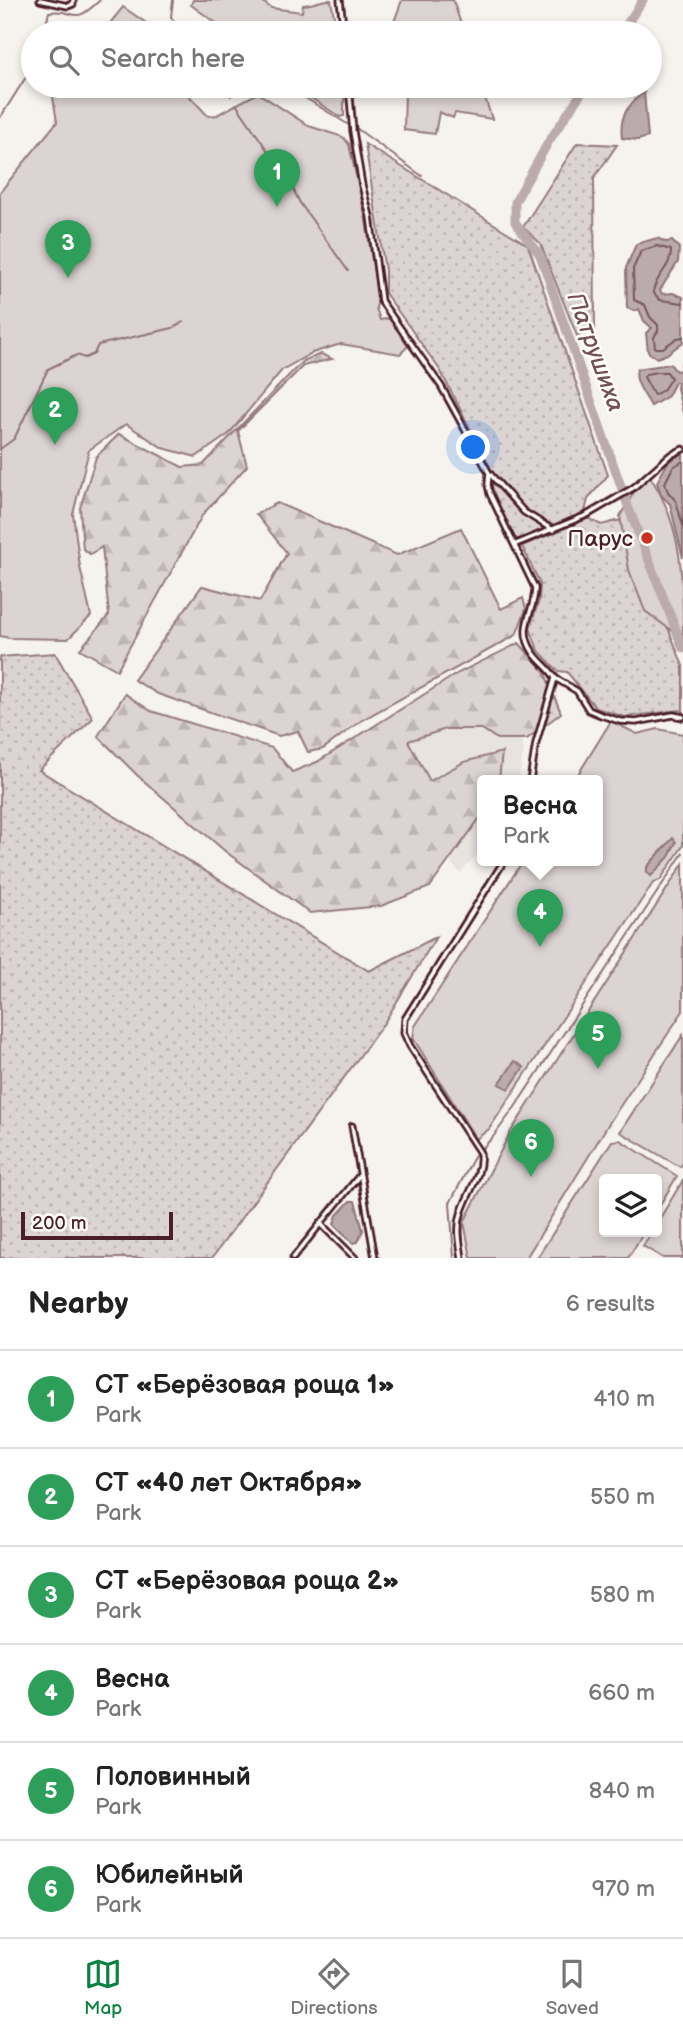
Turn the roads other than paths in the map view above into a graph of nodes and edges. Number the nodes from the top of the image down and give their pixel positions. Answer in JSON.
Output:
{"nodes":[{"id":1,"x":40,"y":0,"type":"edge"},
{"id":2,"x":73,"y":0,"type":"edge"},
{"id":3,"x":340,"y":0,"type":"edge"},
{"id":4,"x":343,"y":21,"type":"edge"},
{"id":5,"x":350,"y":98,"type":"edge"},
{"id":6,"x":683,"y":449,"type":"edge"},
{"id":7,"x":489,"y":473,"type":"junction"},
{"id":8,"x":553,"y":530,"type":"junction"},
{"id":9,"x":516,"y":544,"type":"junction"},
{"id":10,"x":555,"y":678,"type":"junction"},
{"id":11,"x":683,"y":717,"type":"edge"},
{"id":12,"x":531,"y":775,"type":"edge"},
{"id":13,"x":501,"y":866,"type":"edge"},
{"id":14,"x":352,"y":1126,"type":"dead end"},
{"id":15,"x":359,"y":1177,"type":"junction"},
{"id":16,"x":320,"y":1223,"type":"junction"},
{"id":17,"x":293,"y":1258,"type":"edge"},
{"id":18,"x":355,"y":1258,"type":"edge"},
{"id":19,"x":375,"y":1258,"type":"edge"},
{"id":20,"x":463,"y":1258,"type":"edge"}],
"edges":[{"from":1,"to":2,"type":"street"},
{"from":3,"to":4,"type":"street"},
{"from":5,"to":7,"type":"street"},
{"from":6,"to":8,"type":"street"},
{"from":7,"to":8,"type":"street"},
{"from":7,"to":9,"type":"street"},
{"from":8,"to":9,"type":"street"},
{"from":9,"to":10,"type":"street"},
{"from":10,"to":11,"type":"street"},
{"from":10,"to":12,"type":"street"},
{"from":13,"to":20,"type":"street"},
{"from":14,"to":15,"type":"street"},
{"from":15,"to":16,"type":"street"},
{"from":15,"to":19,"type":"street"},
{"from":16,"to":17,"type":"street"},
{"from":16,"to":18,"type":"street"}]}
